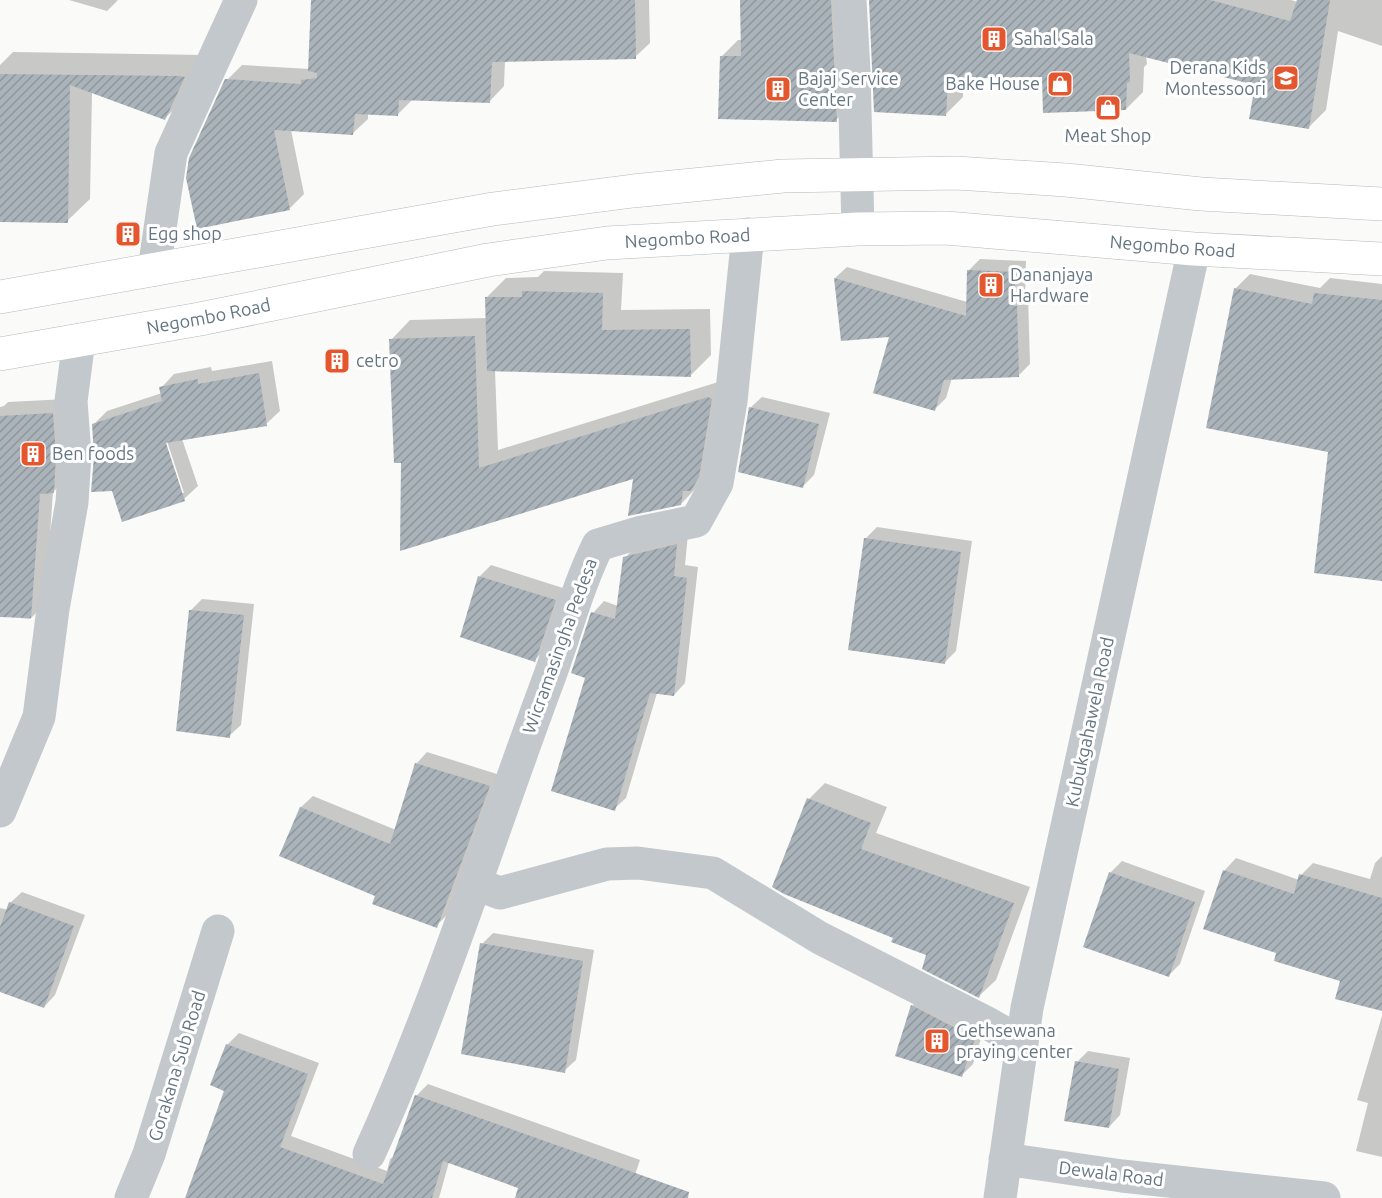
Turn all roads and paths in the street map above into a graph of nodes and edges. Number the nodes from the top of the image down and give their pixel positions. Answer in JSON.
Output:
{"nodes":[{"id":1,"x":241,"y":0,"type":"edge"},
{"id":2,"x":849,"y":0,"type":"edge"},
{"id":3,"x":857,"y":174,"type":"junction"},
{"id":4,"x":1382,"y":204,"type":"edge"},
{"id":5,"x":858,"y":229,"type":"junction"},
{"id":6,"x":748,"y":234,"type":"junction"},
{"id":7,"x":1194,"y":249,"type":"junction"},
{"id":8,"x":1382,"y":260,"type":"edge"},
{"id":9,"x":154,"y":270,"type":"junction"},
{"id":10,"x":0,"y":297,"type":"edge"},
{"id":11,"x":79,"y":340,"type":"junction"},
{"id":12,"x":0,"y":354,"type":"edge"},
{"id":13,"x":0,"y":811,"type":"edge"},
{"id":14,"x":476,"y":884,"type":"junction"},
{"id":15,"x":218,"y":932,"type":"dead end"},
{"id":16,"x":1022,"y":1043,"type":"junction"},
{"id":17,"x":369,"y":1154,"type":"dead end"},
{"id":18,"x":1005,"y":1159,"type":"junction"},
{"id":19,"x":131,"y":1198,"type":"edge"},
{"id":20,"x":1000,"y":1198,"type":"edge"},
{"id":21,"x":1324,"y":1198,"type":"edge"}],
"edges":[{"from":1,"to":9,"type":"street"},
{"from":2,"to":3,"type":"street"},
{"from":3,"to":4,"type":"highway"},
{"from":3,"to":5,"type":"street"},
{"from":3,"to":9,"type":"highway"},
{"from":5,"to":6,"type":"highway","name":"Negombo Road"},
{"from":5,"to":7,"type":"highway","name":"Negombo Road"},
{"from":6,"to":11,"type":"highway","name":"Negombo Road"},
{"from":6,"to":14,"type":"street","name":"Wicramasingha Pedesa"},
{"from":7,"to":8,"type":"highway","name":"Negombo Road"},
{"from":7,"to":16,"type":"street","name":"Kubukgahawela Road"},
{"from":9,"to":10,"type":"highway"},
{"from":11,"to":12,"type":"highway","name":"Negombo Road"},
{"from":11,"to":13,"type":"street"},
{"from":14,"to":16,"type":"street"},
{"from":14,"to":17,"type":"street","name":"Wicramasingha Pedesa"},
{"from":15,"to":19,"type":"street","name":"Gorakana Sub Road"},
{"from":16,"to":18,"type":"street","name":"Kubukgahawela Road"},
{"from":18,"to":20,"type":"street","name":"Kubukgahawela Road"},
{"from":18,"to":21,"type":"street","name":"Dewala Road"}]}
